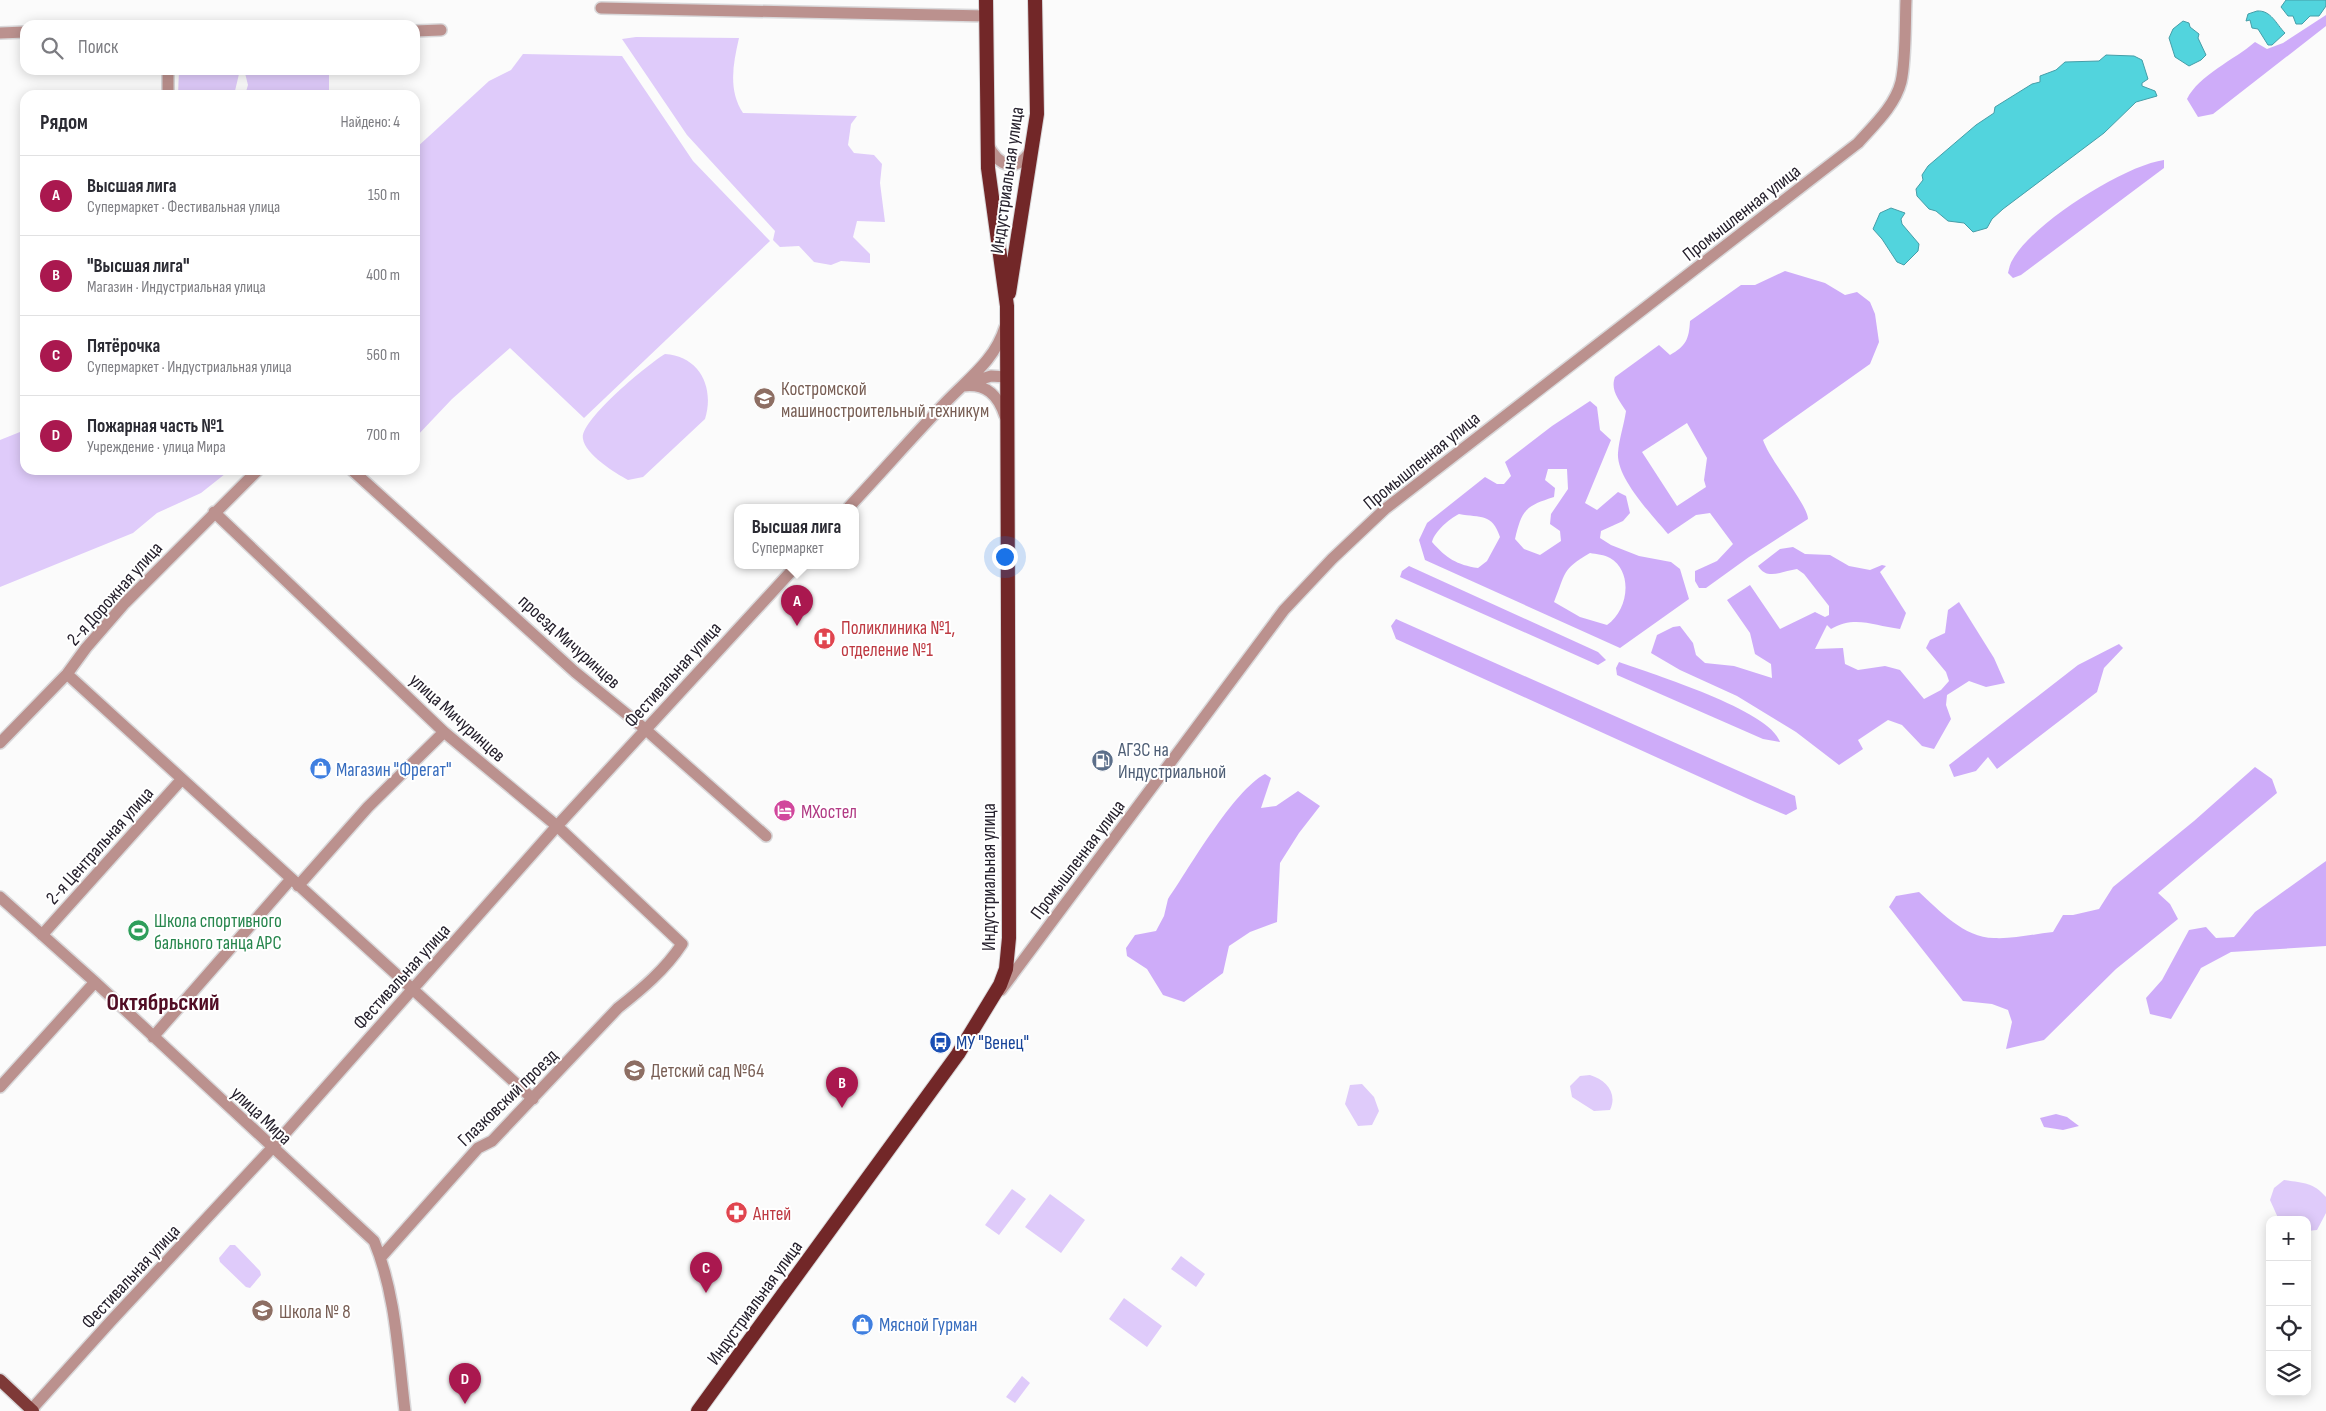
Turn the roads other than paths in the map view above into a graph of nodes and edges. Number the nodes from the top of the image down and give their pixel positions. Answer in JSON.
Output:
{"nodes":[{"id":1,"x":986,"y":0,"type":"edge"},
{"id":2,"x":1036,"y":0,"type":"edge"},
{"id":3,"x":1906,"y":0,"type":"edge"},
{"id":4,"x":601,"y":8,"type":"dead end"},
{"id":5,"x":986,"y":16,"type":"junction"},
{"id":6,"x":441,"y":30,"type":"dead end"},
{"id":7,"x":420,"y":31,"type":"edge"},
{"id":8,"x":20,"y":32,"type":"edge"},
{"id":9,"x":0,"y":33,"type":"edge"},
{"id":10,"x":168,"y":75,"type":"edge"},
{"id":11,"x":168,"y":90,"type":"edge"},
{"id":12,"x":986,"y":141,"type":"junction"},
{"id":13,"x":1033,"y":146,"type":"junction"},
{"id":14,"x":1007,"y":306,"type":"junction"},
{"id":15,"x":1007,"y":320,"type":"junction"},
{"id":16,"x":1006,"y":377,"type":"junction"},
{"id":17,"x":963,"y":386,"type":"junction"},
{"id":18,"x":1006,"y":419,"type":"junction"},
{"id":19,"x":253,"y":475,"type":"edge"},
{"id":20,"x":358,"y":475,"type":"edge"},
{"id":21,"x":852,"y":504,"type":"edge"},
{"id":22,"x":214,"y":512,"type":"junction"},
{"id":23,"x":793,"y":569,"type":"edge"},
{"id":24,"x":67,"y":674,"type":"junction"},
{"id":25,"x":645,"y":729,"type":"junction"},
{"id":26,"x":444,"y":732,"type":"junction"},
{"id":27,"x":0,"y":743,"type":"edge"},
{"id":28,"x":182,"y":779,"type":"junction"},
{"id":29,"x":557,"y":826,"type":"junction"},
{"id":30,"x":766,"y":836,"type":"dead end"},
{"id":31,"x":294,"y":882,"type":"junction"},
{"id":32,"x":0,"y":897,"type":"edge"},
{"id":33,"x":42,"y":935,"type":"junction"},
{"id":34,"x":682,"y":944,"type":"joint"},
{"id":35,"x":94,"y":982,"type":"junction"},
{"id":36,"x":412,"y":991,"type":"junction"},
{"id":37,"x":988,"y":1008,"type":"junction"},
{"id":38,"x":153,"y":1037,"type":"junction"},
{"id":39,"x":0,"y":1087,"type":"edge"},
{"id":40,"x":532,"y":1099,"type":"junction"},
{"id":41,"x":272,"y":1148,"type":"junction"},
{"id":42,"x":381,"y":1257,"type":"junction"},
{"id":43,"x":0,"y":1380,"type":"edge"},
{"id":44,"x":32,"y":1410,"type":"edge"},
{"id":45,"x":405,"y":1411,"type":"edge"},
{"id":46,"x":698,"y":1411,"type":"edge"}],
"edges":[{"from":1,"to":5,"type":"highway","name":"Индустриальная улица"},
{"from":2,"to":13,"type":"highway","name":"Индустриальная улица"},
{"from":3,"to":37,"type":"street","name":"Промышленная улица"},
{"from":4,"to":5,"type":"street"},
{"from":5,"to":12,"type":"highway","name":"Индустриальная улица"},
{"from":6,"to":7,"type":"street"},
{"from":8,"to":9,"type":"street"},
{"from":10,"to":11,"type":"street"},
{"from":12,"to":13,"type":"street"},
{"from":12,"to":14,"type":"highway","name":"Индустриальная улица"},
{"from":13,"to":14,"type":"highway","name":"Индустриальная улица"},
{"from":14,"to":15,"type":"highway","name":"Индустриальная улица"},
{"from":15,"to":16,"type":"highway","name":"Индустриальная улица"},
{"from":15,"to":17,"type":"street"},
{"from":16,"to":17,"type":"street"},
{"from":16,"to":18,"type":"highway","name":"Индустриальная улица"},
{"from":17,"to":18,"type":"street"},
{"from":17,"to":21,"type":"street"},
{"from":18,"to":37,"type":"highway","name":"Индустриальная улица"},
{"from":19,"to":22,"type":"street","name":"2-я Дорожная улица"},
{"from":20,"to":25,"type":"street","name":"проезд Мичуринцев"},
{"from":22,"to":24,"type":"street","name":"2-я Дорожная улица"},
{"from":22,"to":26,"type":"street","name":"улица Мичуринцев"},
{"from":23,"to":25,"type":"street","name":"Фестивальная улица"},
{"from":24,"to":27,"type":"street","name":"2-я Дорожная улица"},
{"from":24,"to":28,"type":"street","name":"2-я Центральная улица"},
{"from":25,"to":29,"type":"street","name":"Фестивальная улица"},
{"from":25,"to":30,"type":"street","name":"проезд Мичуринцев"},
{"from":26,"to":29,"type":"street","name":"улица Мичуринцев"},
{"from":26,"to":31,"type":"street"},
{"from":28,"to":31,"type":"street","name":"2-я Центральная улица"},
{"from":28,"to":33,"type":"street","name":"2-я Центральная улица"},
{"from":29,"to":34,"type":"street","name":"улица Мичуринцев"},
{"from":29,"to":36,"type":"street","name":"Фестивальная улица"},
{"from":31,"to":36,"type":"street","name":"2-я Центральная улица"},
{"from":31,"to":38,"type":"street"},
{"from":32,"to":33,"type":"street","name":"улица Мира"},
{"from":33,"to":35,"type":"street","name":"улица Мира"},
{"from":34,"to":40,"type":"street","name":"Глазковский проезд"},
{"from":35,"to":38,"type":"street","name":"улица Мира"},
{"from":35,"to":39,"type":"street"},
{"from":36,"to":40,"type":"street","name":"2-я Центральная улица"},
{"from":36,"to":41,"type":"street","name":"Фестивальная улица"},
{"from":37,"to":46,"type":"highway","name":"Индустриальная улица"},
{"from":38,"to":41,"type":"street","name":"улица Мира"},
{"from":40,"to":42,"type":"street","name":"Глазковский проезд"},
{"from":41,"to":42,"type":"street","name":"улица Мира"},
{"from":41,"to":44,"type":"street","name":"Фестивальная улица"},
{"from":42,"to":45,"type":"street","name":"улица Мира"},
{"from":43,"to":44,"type":"main road"}]}
